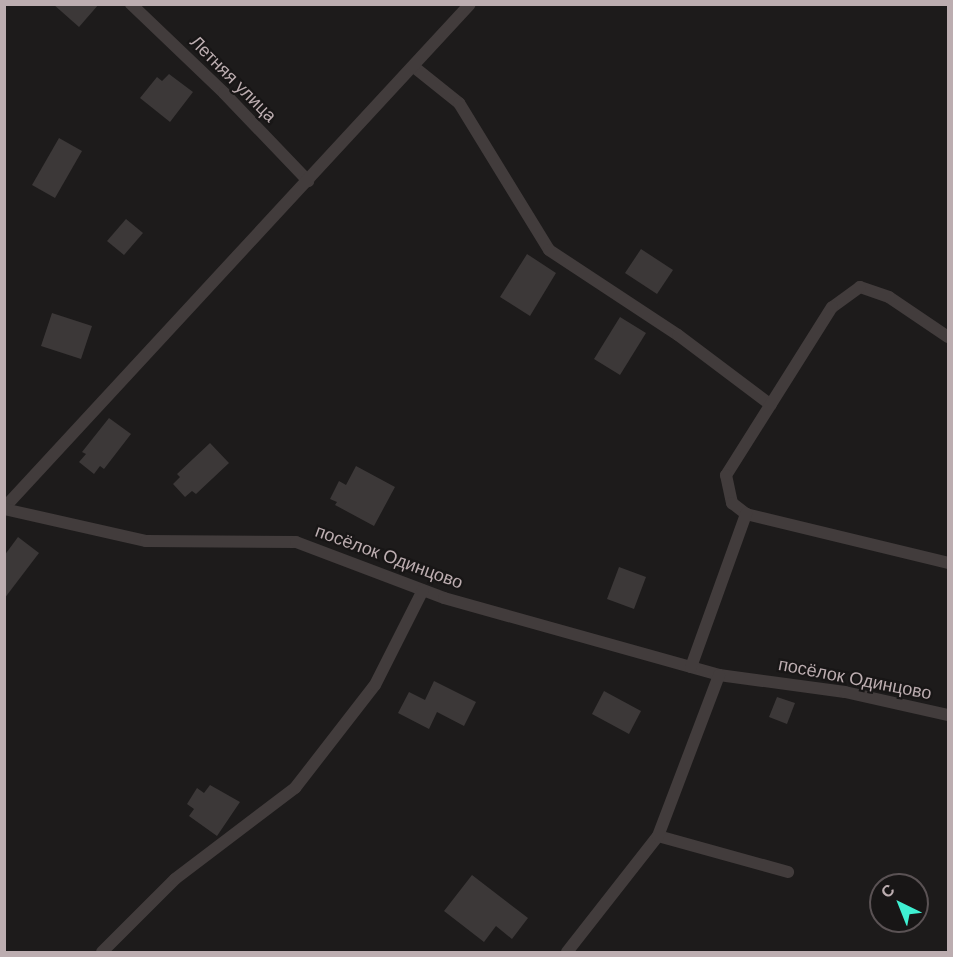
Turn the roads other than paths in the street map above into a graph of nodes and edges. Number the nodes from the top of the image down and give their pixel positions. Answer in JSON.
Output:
{"nodes":[{"id":1,"x":131,"y":4,"type":"edge"},
{"id":2,"x":470,"y":4,"type":"edge"},
{"id":3,"x":414,"y":67,"type":"junction"},
{"id":4,"x":308,"y":181,"type":"junction"},
{"id":5,"x":948,"y":337,"type":"edge"},
{"id":6,"x":771,"y":405,"type":"junction"},
{"id":7,"x":4,"y":508,"type":"edge"},
{"id":8,"x":746,"y":514,"type":"junction"},
{"id":9,"x":948,"y":563,"type":"edge"},
{"id":10,"x":423,"y":590,"type":"junction"},
{"id":11,"x":691,"y":667,"type":"junction"},
{"id":12,"x":719,"y":675,"type":"junction"},
{"id":13,"x":948,"y":715,"type":"edge"},
{"id":14,"x":658,"y":836,"type":"junction"},
{"id":15,"x":789,"y":872,"type":"dead end"},
{"id":16,"x":102,"y":952,"type":"edge"},
{"id":17,"x":567,"y":952,"type":"edge"}],
"edges":[{"from":1,"to":4,"type":"lane","name":"Летняя улица"},
{"from":2,"to":3,"type":"lane","name":"посёлок Одинцово"},
{"from":3,"to":4,"type":"lane","name":"посёлок Одинцово"},
{"from":3,"to":6,"type":"lane"},
{"from":4,"to":7,"type":"lane","name":"посёлок Одинцово"},
{"from":5,"to":6,"type":"lane"},
{"from":6,"to":8,"type":"lane"},
{"from":7,"to":10,"type":"lane","name":"посёлок Одинцово"},
{"from":8,"to":9,"type":"lane"},
{"from":8,"to":11,"type":"lane"},
{"from":10,"to":11,"type":"lane","name":"посёлок Одинцово"},
{"from":10,"to":16,"type":"lane"},
{"from":11,"to":12,"type":"lane","name":"посёлок Одинцово"},
{"from":12,"to":13,"type":"lane","name":"посёлок Одинцово"},
{"from":12,"to":14,"type":"lane"},
{"from":14,"to":15,"type":"lane"},
{"from":14,"to":17,"type":"lane"}]}
